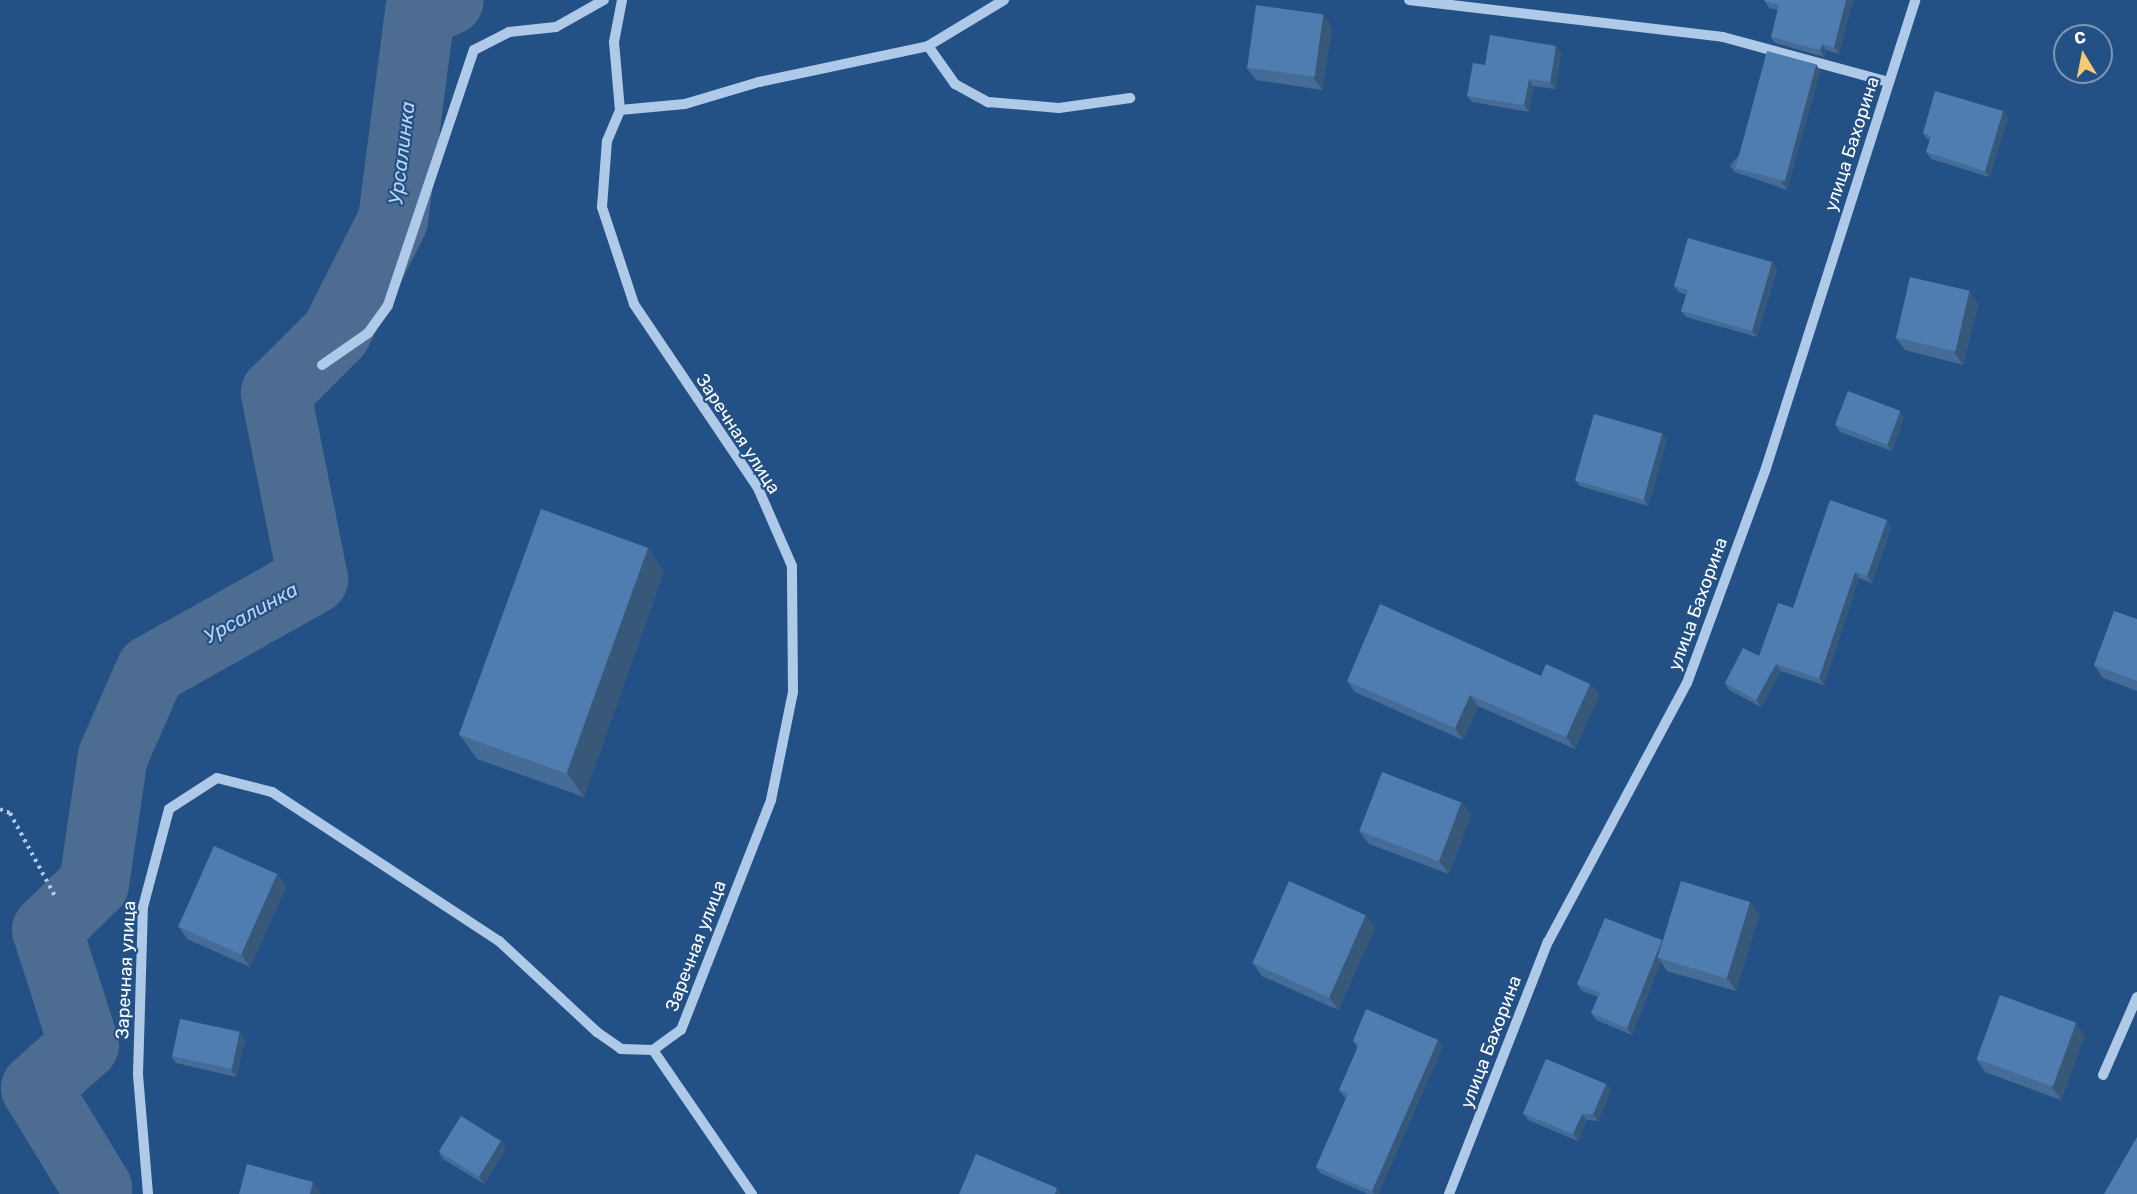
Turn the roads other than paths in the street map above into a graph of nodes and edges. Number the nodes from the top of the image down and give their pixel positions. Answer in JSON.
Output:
{"nodes":[{"id":1,"x":604,"y":0,"type":"edge"},
{"id":2,"x":622,"y":0,"type":"edge"},
{"id":3,"x":1004,"y":0,"type":"edge"},
{"id":4,"x":1409,"y":0,"type":"edge"},
{"id":5,"x":1915,"y":0,"type":"edge"},
{"id":6,"x":928,"y":46,"type":"junction"},
{"id":7,"x":1889,"y":82,"type":"junction"},
{"id":8,"x":1130,"y":98,"type":"dead end"},
{"id":9,"x":620,"y":110,"type":"junction"},
{"id":10,"x":322,"y":365,"type":"dead end"},
{"id":11,"x":2137,"y":997,"type":"edge"},
{"id":12,"x":653,"y":1050,"type":"junction"},
{"id":13,"x":2103,"y":1075,"type":"dead end"},
{"id":14,"x":148,"y":1194,"type":"edge"},
{"id":15,"x":752,"y":1194,"type":"edge"},
{"id":16,"x":1449,"y":1194,"type":"edge"}],
"edges":[{"from":1,"to":10,"type":"street"},
{"from":2,"to":9,"type":"street"},
{"from":3,"to":6,"type":"street"},
{"from":4,"to":7,"type":"street"},
{"from":5,"to":7,"type":"street","name":"улица Бахорина"},
{"from":6,"to":8,"type":"street"},
{"from":6,"to":9,"type":"street"},
{"from":7,"to":16,"type":"street","name":"улица Бахорина"},
{"from":9,"to":12,"type":"street","name":"Заречная улица"},
{"from":11,"to":13,"type":"street"},
{"from":12,"to":14,"type":"street","name":"Заречная улица"},
{"from":12,"to":15,"type":"street"}]}
